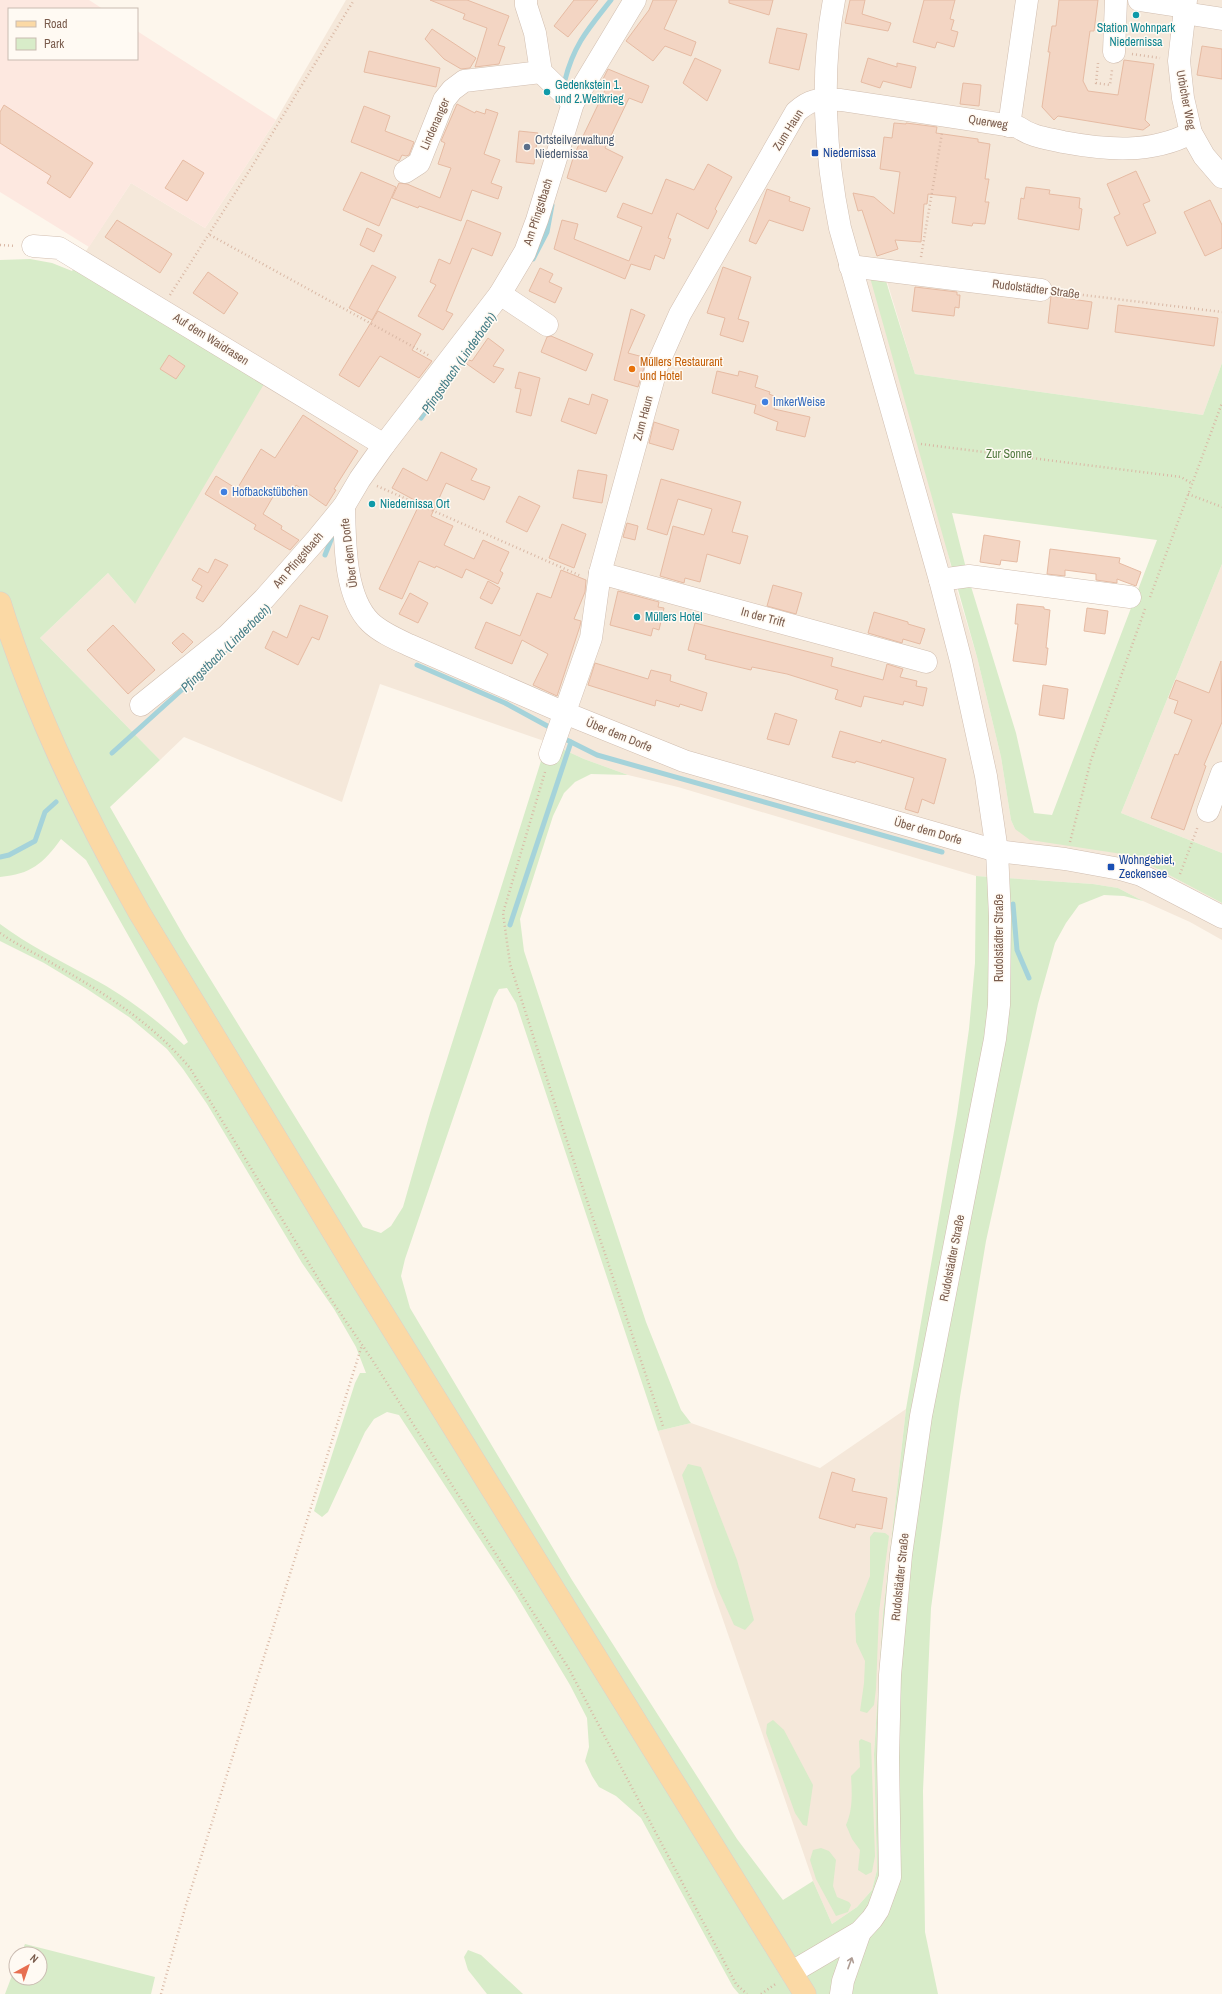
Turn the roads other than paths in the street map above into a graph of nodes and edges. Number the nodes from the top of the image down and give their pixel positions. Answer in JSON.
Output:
{"nodes":[{"id":1,"x":526,"y":0,"type":"edge"},
{"id":2,"x":635,"y":0,"type":"edge"},
{"id":3,"x":834,"y":0,"type":"edge"},
{"id":4,"x":1027,"y":0,"type":"edge"},
{"id":5,"x":1116,"y":0,"type":"edge"},
{"id":6,"x":1139,"y":0,"type":"edge"},
{"id":7,"x":1185,"y":7,"type":"edge"},
{"id":8,"x":1222,"y":19,"type":"edge"},
{"id":9,"x":1114,"y":52,"type":"dead end"},
{"id":10,"x":1030,"y":70,"type":"dead end"},
{"id":11,"x":541,"y":72,"type":"junction"},
{"id":12,"x":827,"y":100,"type":"junction"},
{"id":13,"x":573,"y":103,"type":"junction"},
{"id":14,"x":1016,"y":128,"type":"junction"},
{"id":15,"x":1191,"y":133,"type":"junction"},
{"id":16,"x":405,"y":172,"type":"dead end"},
{"id":17,"x":1222,"y":178,"type":"edge"},
{"id":18,"x":33,"y":246,"type":"dead end"},
{"id":19,"x":850,"y":266,"type":"junction"},
{"id":20,"x":1041,"y":290,"type":"road end"},
{"id":21,"x":500,"y":294,"type":"junction"},
{"id":22,"x":547,"y":325,"type":"dead end"},
{"id":23,"x":384,"y":445,"type":"junction"},
{"id":24,"x":344,"y":506,"type":"junction"},
{"id":25,"x":590,"y":574,"type":"junction"},
{"id":26,"x":940,"y":580,"type":"junction"},
{"id":27,"x":1141,"y":602,"type":"road end"},
{"id":28,"x":0,"y":603,"type":"edge"},
{"id":29,"x":926,"y":662,"type":"dead end"},
{"id":30,"x":141,"y":705,"type":"dead end"},
{"id":31,"x":565,"y":712,"type":"junction"},
{"id":32,"x":550,"y":754,"type":"road end"},
{"id":33,"x":1222,"y":773,"type":"edge"},
{"id":34,"x":1208,"y":811,"type":"road end"},
{"id":35,"x":997,"y":851,"type":"junction"},
{"id":36,"x":1222,"y":918,"type":"edge"},
{"id":37,"x":860,"y":1932,"type":"junction"},
{"id":38,"x":792,"y":1972,"type":"junction"},
{"id":39,"x":805,"y":1994,"type":"edge"},
{"id":40,"x":841,"y":1994,"type":"edge"}],
"edges":[{"from":1,"to":11,"type":"street"},
{"from":2,"to":13,"type":"street","name":"Am Pfingstbach"},
{"from":3,"to":12,"type":"street","name":"Rudolstädter Straße"},
{"from":4,"to":14,"type":"street"},
{"from":5,"to":9,"type":"street"},
{"from":6,"to":7,"type":"street"},
{"from":7,"to":8,"type":"street"},
{"from":7,"to":15,"type":"street","name":"Urbicher Weg"},
{"from":10,"to":14,"type":"street"},
{"from":11,"to":13,"type":"street"},
{"from":11,"to":16,"type":"street","name":"Lindenanger"},
{"from":12,"to":14,"type":"street","name":"Querweg"},
{"from":12,"to":19,"type":"street","name":"Rudolstädter Straße"},
{"from":12,"to":25,"type":"street","name":"Zum Haun"},
{"from":13,"to":21,"type":"street","name":"Am Pfingstbach"},
{"from":14,"to":15,"type":"street","name":"Querweg"},
{"from":15,"to":17,"type":"street","name":"Urbicher Weg"},
{"from":18,"to":23,"type":"street","name":"Auf dem Waidrasen"},
{"from":19,"to":20,"type":"street","name":"Rudolstädter Straße"},
{"from":19,"to":26,"type":"street","name":"Rudolstädter Straße"},
{"from":21,"to":22,"type":"street"},
{"from":21,"to":23,"type":"street","name":"Am Pfingstbach"},
{"from":23,"to":24,"type":"street","name":"Am Pfingstbach"},
{"from":24,"to":30,"type":"street","name":"Am Pfingstbach"},
{"from":24,"to":31,"type":"street","name":"Über dem Dorfe"},
{"from":25,"to":29,"type":"street","name":"In der Trift"},
{"from":25,"to":31,"type":"street","name":"Zum Haun"},
{"from":26,"to":27,"type":"street"},
{"from":26,"to":35,"type":"street","name":"Rudolstädter Straße"},
{"from":28,"to":38,"type":"main road"},
{"from":31,"to":32,"type":"street","name":"Zum Haun"},
{"from":31,"to":35,"type":"street","name":"Über dem Dorfe"},
{"from":33,"to":34,"type":"street"},
{"from":35,"to":36,"type":"street","name":"Über dem Dorfe"},
{"from":35,"to":37,"type":"street","name":"Rudolstädter Straße"},
{"from":37,"to":38,"type":"street","name":"Rudolstädter Straße"},
{"from":40,"to":37,"type":"street","name":"Rudolstädter Straße","one_way":true},
{"from":38,"to":39,"type":"main road"}]}
